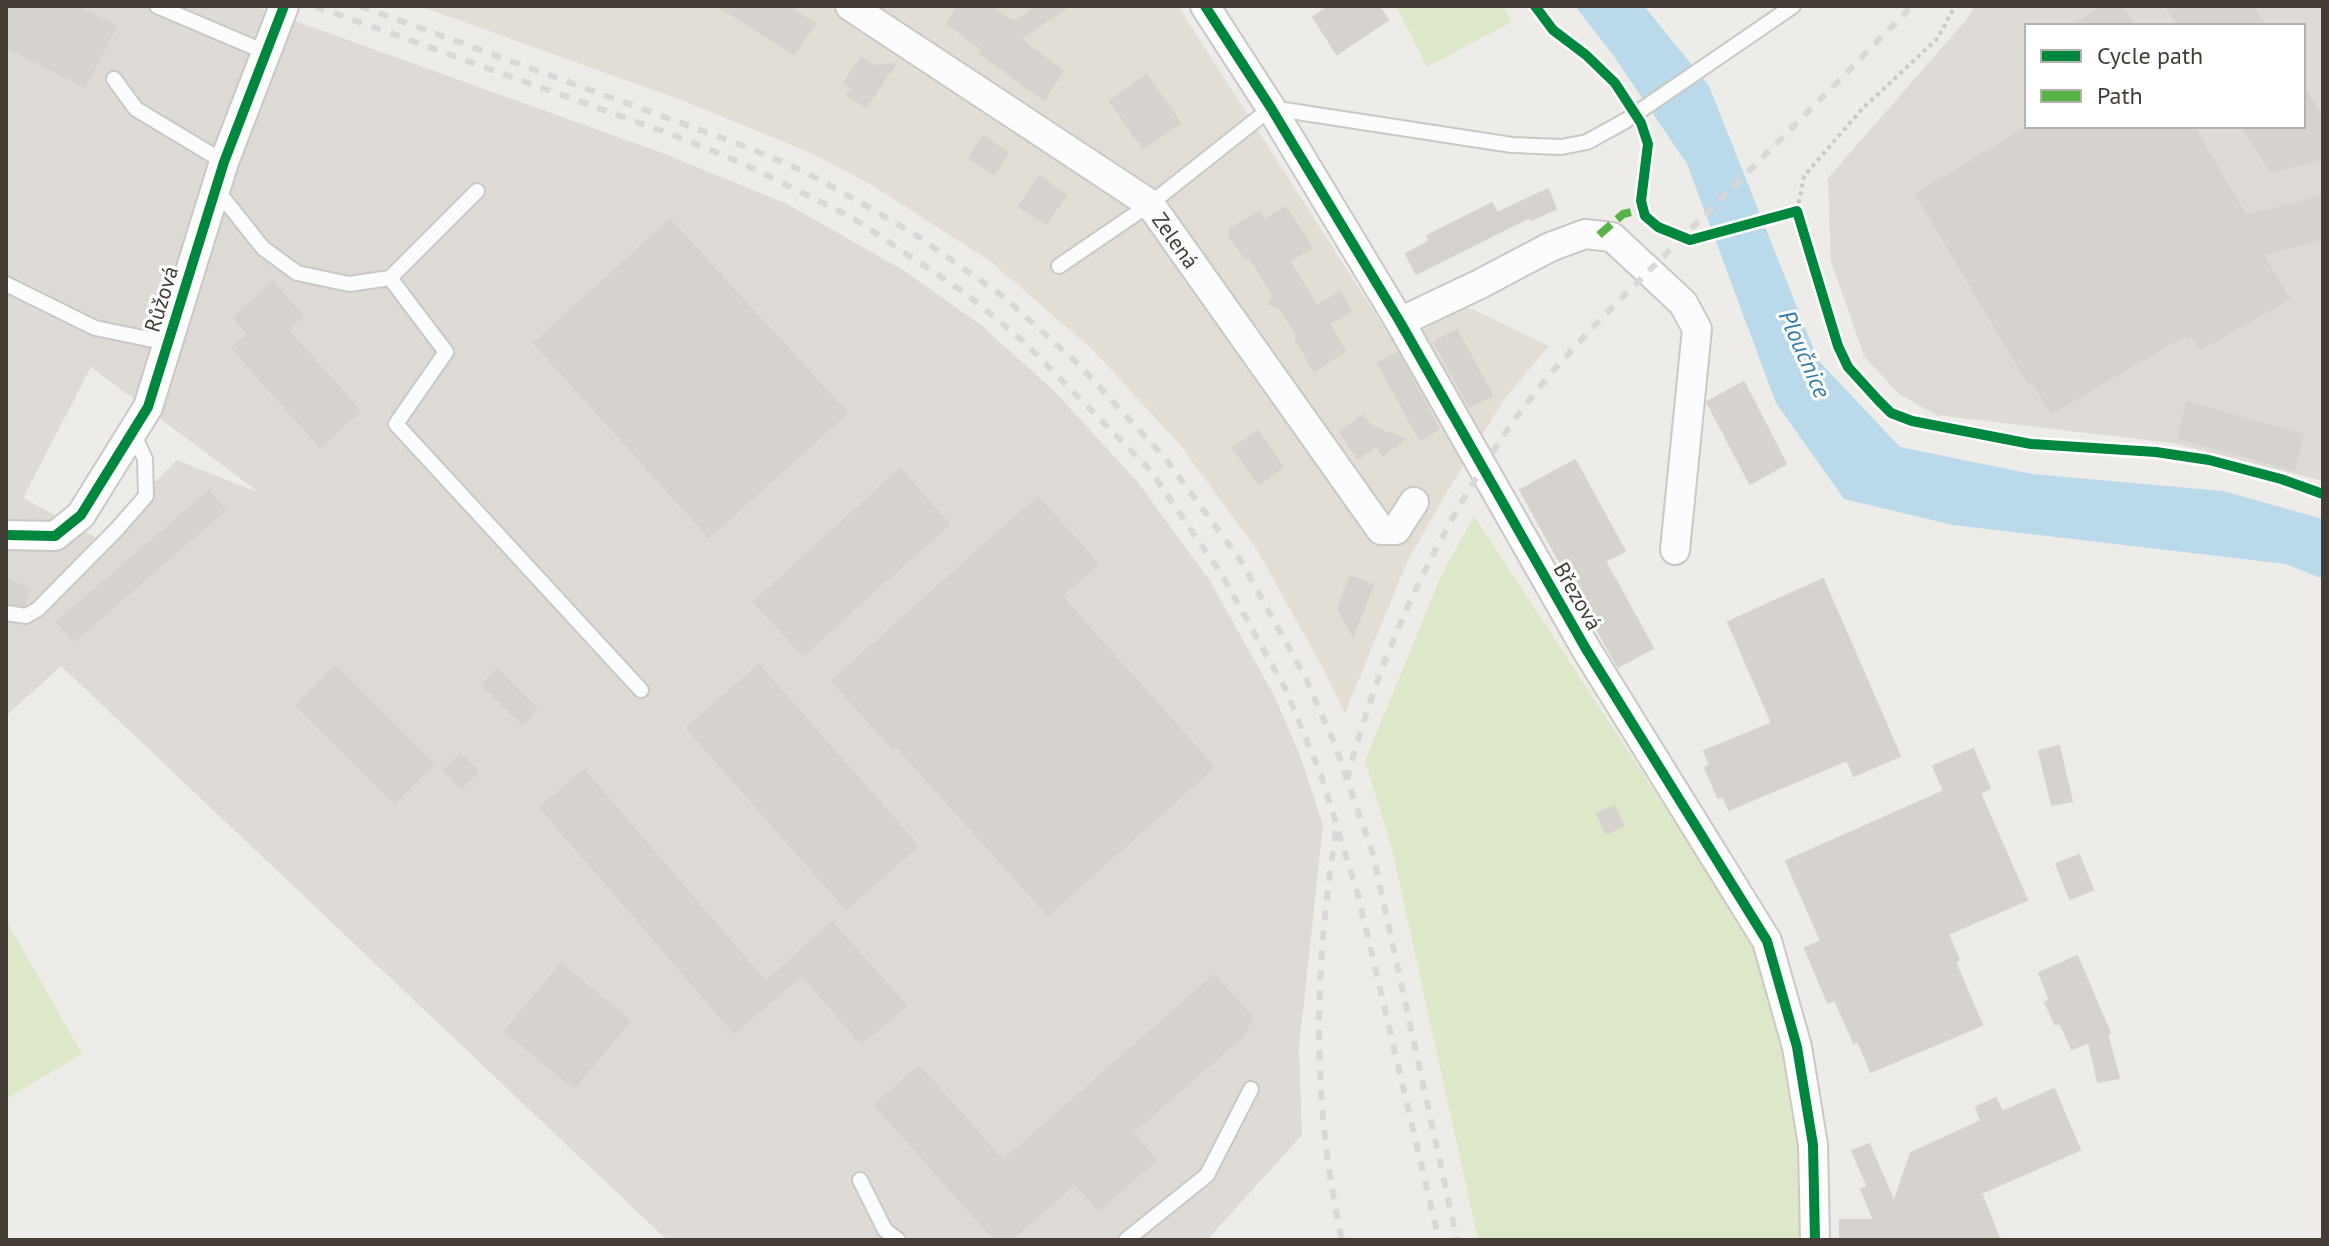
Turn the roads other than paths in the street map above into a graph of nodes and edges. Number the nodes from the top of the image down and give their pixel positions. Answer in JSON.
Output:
{"nodes":[{"id":1,"x":157,"y":6,"type":"edge"},
{"id":2,"x":284,"y":6,"type":"edge"},
{"id":3,"x":1205,"y":6,"type":"edge"},
{"id":4,"x":1793,"y":6,"type":"edge"},
{"id":5,"x":862,"y":9,"type":"edge"},
{"id":6,"x":265,"y":52,"type":"junction"},
{"id":7,"x":114,"y":79,"type":"dead end"},
{"id":8,"x":1271,"y":108,"type":"junction"},
{"id":9,"x":220,"y":175,"type":"junction"},
{"id":10,"x":477,"y":191,"type":"dead end"},
{"id":11,"x":1150,"y":204,"type":"junction"},
{"id":12,"x":1059,"y":266,"type":"dead end"},
{"id":13,"x":390,"y":278,"type":"junction"},
{"id":14,"x":6,"y":284,"type":"edge"},
{"id":15,"x":1400,"y":322,"type":"junction"},
{"id":16,"x":168,"y":343,"type":"junction"},
{"id":17,"x":133,"y":432,"type":"junction"},
{"id":18,"x":1414,"y":502,"type":"dead end"},
{"id":19,"x":6,"y":535,"type":"edge"},
{"id":20,"x":1675,"y":550,"type":"dead end"},
{"id":21,"x":6,"y":613,"type":"edge"},
{"id":22,"x":641,"y":690,"type":"dead end"},
{"id":23,"x":1251,"y":1089,"type":"dead end"},
{"id":24,"x":860,"y":1180,"type":"dead end"},
{"id":25,"x":898,"y":1240,"type":"edge"},
{"id":26,"x":1126,"y":1240,"type":"edge"},
{"id":27,"x":1815,"y":1240,"type":"edge"}],
"edges":[{"from":1,"to":6,"type":"lane"},
{"from":2,"to":6,"type":"street","name":"Růžová"},
{"from":3,"to":8,"type":"street","name":"Březová"},
{"from":4,"to":8,"type":"lane"},
{"from":5,"to":11,"type":"street","name":"Zelená"},
{"from":6,"to":9,"type":"street","name":"Růžová"},
{"from":7,"to":9,"type":"lane"},
{"from":8,"to":11,"type":"lane"},
{"from":8,"to":15,"type":"street","name":"Březová"},
{"from":9,"to":13,"type":"lane"},
{"from":9,"to":16,"type":"street","name":"Růžová"},
{"from":10,"to":13,"type":"lane"},
{"from":11,"to":12,"type":"lane"},
{"from":11,"to":18,"type":"street","name":"Zelená"},
{"from":13,"to":22,"type":"lane"},
{"from":14,"to":16,"type":"lane"},
{"from":15,"to":20,"type":"street"},
{"from":15,"to":27,"type":"street","name":"Březová"},
{"from":16,"to":17,"type":"street","name":"Růžová"},
{"from":17,"to":19,"type":"street","name":"Růžová"},
{"from":17,"to":21,"type":"lane"},
{"from":23,"to":26,"type":"lane"},
{"from":24,"to":25,"type":"lane"}]}
